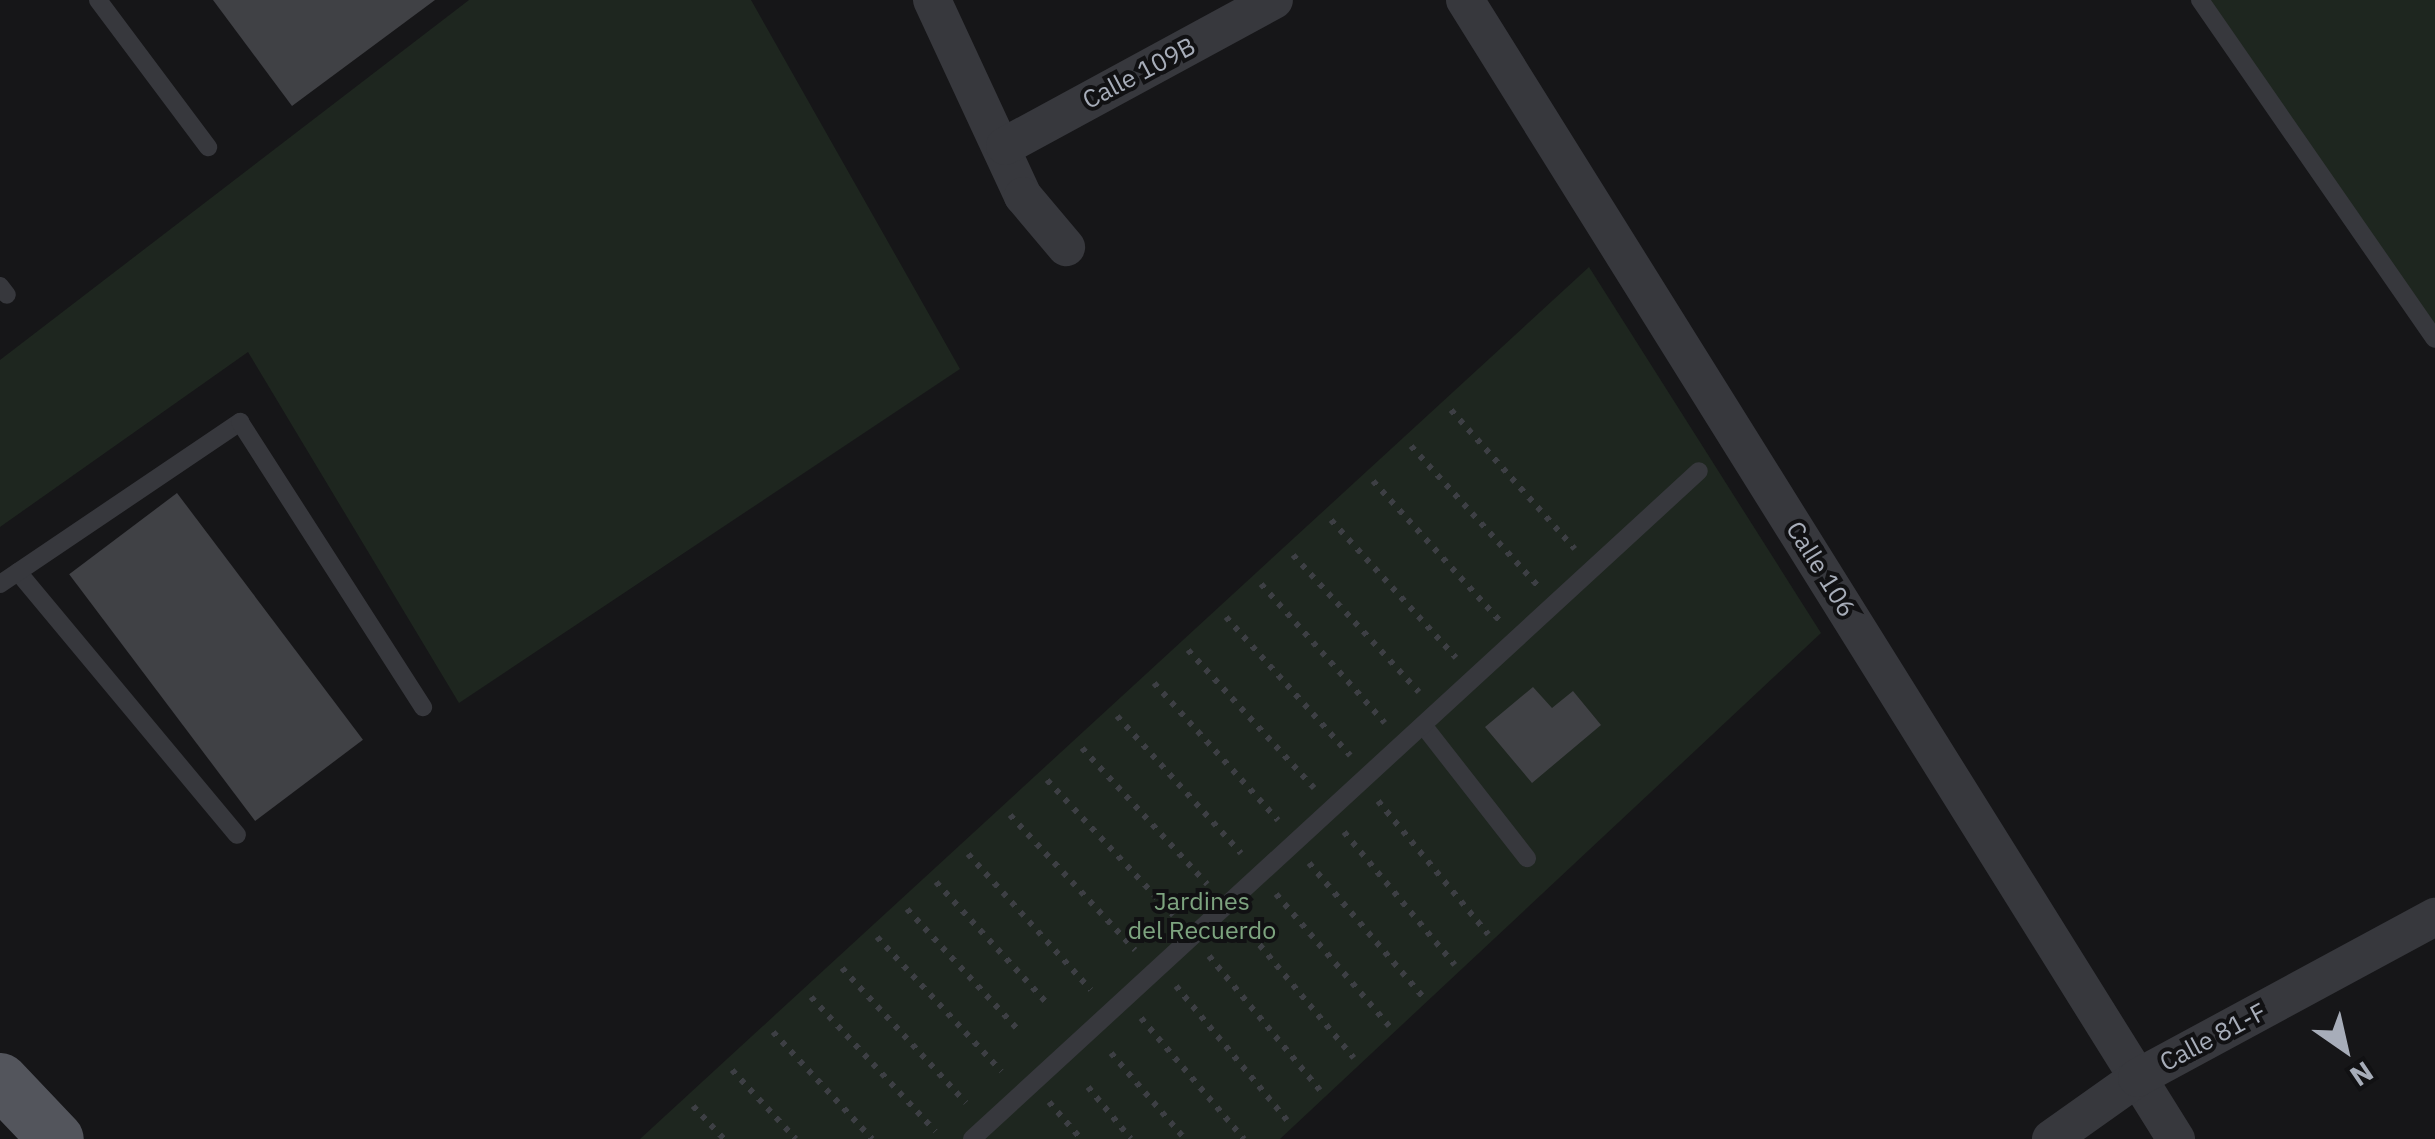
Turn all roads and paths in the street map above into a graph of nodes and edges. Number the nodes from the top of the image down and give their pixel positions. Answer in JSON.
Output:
{"nodes":[{"id":1,"x":98,"y":0,"type":"edge"},
{"id":2,"x":932,"y":0,"type":"edge"},
{"id":3,"x":1274,"y":0,"type":"edge"},
{"id":4,"x":1464,"y":0,"type":"edge"},
{"id":5,"x":2200,"y":0,"type":"edge"},
{"id":6,"x":1005,"y":146,"type":"junction"},
{"id":7,"x":208,"y":147,"type":"dead end"},
{"id":8,"x":1066,"y":246,"type":"dead end"},
{"id":9,"x":2435,"y":339,"type":"edge"},
{"id":10,"x":1451,"y":410,"type":"dead end"},
{"id":11,"x":1411,"y":446,"type":"dead end"},
{"id":12,"x":1700,"y":471,"type":"dead end"},
{"id":13,"x":1373,"y":481,"type":"dead end"},
{"id":14,"x":1331,"y":520,"type":"dead end"},
{"id":15,"x":1576,"y":550,"type":"dead end"},
{"id":16,"x":1293,"y":555,"type":"dead end"},
{"id":17,"x":18,"y":572,"type":"junction"},
{"id":18,"x":0,"y":584,"type":"edge"},
{"id":19,"x":1261,"y":584,"type":"dead end"},
{"id":20,"x":1537,"y":585,"type":"dead end"},
{"id":21,"x":1226,"y":617,"type":"dead end"},
{"id":22,"x":1499,"y":620,"type":"dead end"},
{"id":23,"x":1188,"y":650,"type":"dead end"},
{"id":24,"x":1456,"y":658,"type":"dead end"},
{"id":25,"x":1154,"y":683,"type":"dead end"},
{"id":26,"x":1419,"y":692,"type":"dead end"},
{"id":27,"x":422,"y":707,"type":"dead end"},
{"id":28,"x":1117,"y":716,"type":"dead end"},
{"id":29,"x":1385,"y":723,"type":"dead end"},
{"id":30,"x":1423,"y":726,"type":"junction"},
{"id":31,"x":1082,"y":748,"type":"dead end"},
{"id":32,"x":1350,"y":754,"type":"dead end"},
{"id":33,"x":1047,"y":780,"type":"dead end"},
{"id":34,"x":1314,"y":788,"type":"dead end"},
{"id":35,"x":1378,"y":801,"type":"dead end"},
{"id":36,"x":1010,"y":815,"type":"dead end"},
{"id":37,"x":1278,"y":820,"type":"dead end"},
{"id":38,"x":1344,"y":832,"type":"dead end"},
{"id":39,"x":237,"y":835,"type":"dead end"},
{"id":40,"x":1241,"y":853,"type":"dead end"},
{"id":41,"x":968,"y":854,"type":"dead end"},
{"id":42,"x":1527,"y":858,"type":"dead end"},
{"id":43,"x":1309,"y":864,"type":"dead end"},
{"id":44,"x":936,"y":882,"type":"dead end"},
{"id":45,"x":1208,"y":884,"type":"dead end"},
{"id":46,"x":1276,"y":894,"type":"dead end"},
{"id":47,"x":907,"y":909,"type":"dead end"},
{"id":48,"x":1173,"y":915,"type":"dead end"},
{"id":49,"x":2435,"y":917,"type":"edge"},
{"id":50,"x":1242,"y":924,"type":"dead end"},
{"id":51,"x":1488,"y":934,"type":"dead end"},
{"id":52,"x":876,"y":937,"type":"dead end"},
{"id":53,"x":1135,"y":950,"type":"dead end"},
{"id":54,"x":1208,"y":955,"type":"dead end"},
{"id":55,"x":1455,"y":965,"type":"dead end"},
{"id":56,"x":842,"y":968,"type":"dead end"},
{"id":57,"x":1176,"y":985,"type":"dead end"},
{"id":58,"x":1091,"y":990,"type":"dead end"},
{"id":59,"x":1422,"y":996,"type":"dead end"},
{"id":60,"x":811,"y":997,"type":"dead end"},
{"id":61,"x":1046,"y":1003,"type":"dead end"},
{"id":62,"x":1140,"y":1017,"type":"dead end"},
{"id":63,"x":1389,"y":1026,"type":"dead end"},
{"id":64,"x":774,"y":1032,"type":"dead end"},
{"id":65,"x":1020,"y":1032,"type":"dead end"},
{"id":66,"x":1112,"y":1052,"type":"dead end"},
{"id":67,"x":1354,"y":1058,"type":"dead end"},
{"id":68,"x":732,"y":1070,"type":"dead end"},
{"id":69,"x":1002,"y":1071,"type":"dead end"},
{"id":70,"x":2136,"y":1078,"type":"junction"},
{"id":71,"x":0,"y":1080,"type":"edge"},
{"id":72,"x":1088,"y":1087,"type":"dead end"},
{"id":73,"x":1320,"y":1090,"type":"dead end"},
{"id":74,"x":1048,"y":1101,"type":"dead end"},
{"id":75,"x":966,"y":1103,"type":"dead end"},
{"id":76,"x":693,"y":1106,"type":"dead end"},
{"id":77,"x":1287,"y":1120,"type":"dead end"},
{"id":78,"x":935,"y":1131,"type":"dead end"},
{"id":79,"x":56,"y":1139,"type":"edge"},
{"id":80,"x":724,"y":1139,"type":"edge"},
{"id":81,"x":796,"y":1139,"type":"edge"},
{"id":82,"x":872,"y":1139,"type":"edge"},
{"id":83,"x":972,"y":1139,"type":"edge"},
{"id":84,"x":1081,"y":1139,"type":"edge"},
{"id":85,"x":1131,"y":1139,"type":"edge"},
{"id":86,"x":1185,"y":1139,"type":"edge"},
{"id":87,"x":1244,"y":1139,"type":"edge"},
{"id":88,"x":2051,"y":1139,"type":"edge"},
{"id":89,"x":2176,"y":1139,"type":"edge"}],
"edges":[{"from":1,"to":7,"type":"lane"},
{"from":2,"to":6,"type":"street"},
{"from":3,"to":6,"type":"street","name":"Calle 109B"},
{"from":4,"to":70,"type":"street","name":"Calle 106"},
{"from":5,"to":9,"type":"lane"},
{"from":6,"to":8,"type":"street"},
{"from":10,"to":15,"type":"path"},
{"from":11,"to":20,"type":"path"},
{"from":12,"to":30,"type":"lane"},
{"from":13,"to":22,"type":"path"},
{"from":14,"to":24,"type":"path"},
{"from":16,"to":26,"type":"path"},
{"from":17,"to":18,"type":"lane"},
{"from":17,"to":27,"type":"lane"},
{"from":17,"to":39,"type":"lane"},
{"from":19,"to":29,"type":"path"},
{"from":21,"to":32,"type":"path"},
{"from":23,"to":34,"type":"path"},
{"from":25,"to":37,"type":"path"},
{"from":28,"to":40,"type":"path"},
{"from":30,"to":42,"type":"lane"},
{"from":30,"to":83,"type":"lane"},
{"from":31,"to":45,"type":"path"},
{"from":33,"to":48,"type":"path"},
{"from":35,"to":51,"type":"path"},
{"from":36,"to":53,"type":"path"},
{"from":38,"to":55,"type":"path"},
{"from":41,"to":58,"type":"path"},
{"from":43,"to":59,"type":"path"},
{"from":44,"to":61,"type":"path"},
{"from":46,"to":63,"type":"path"},
{"from":47,"to":65,"type":"path"},
{"from":49,"to":70,"type":"street","name":"Calle 81-F"},
{"from":50,"to":67,"type":"path"},
{"from":52,"to":69,"type":"path"},
{"from":54,"to":73,"type":"path"},
{"from":56,"to":75,"type":"path"},
{"from":57,"to":77,"type":"path"},
{"from":60,"to":78,"type":"path"},
{"from":62,"to":87,"type":"path"},
{"from":64,"to":82,"type":"path"},
{"from":66,"to":86,"type":"path"},
{"from":68,"to":81,"type":"path"},
{"from":70,"to":88,"type":"street","name":"Calle 81-F"},
{"from":70,"to":89,"type":"street","name":"Calle 106"},
{"from":71,"to":79,"type":"main road"},
{"from":72,"to":85,"type":"path"},
{"from":74,"to":84,"type":"path"},
{"from":76,"to":80,"type":"path"}]}
